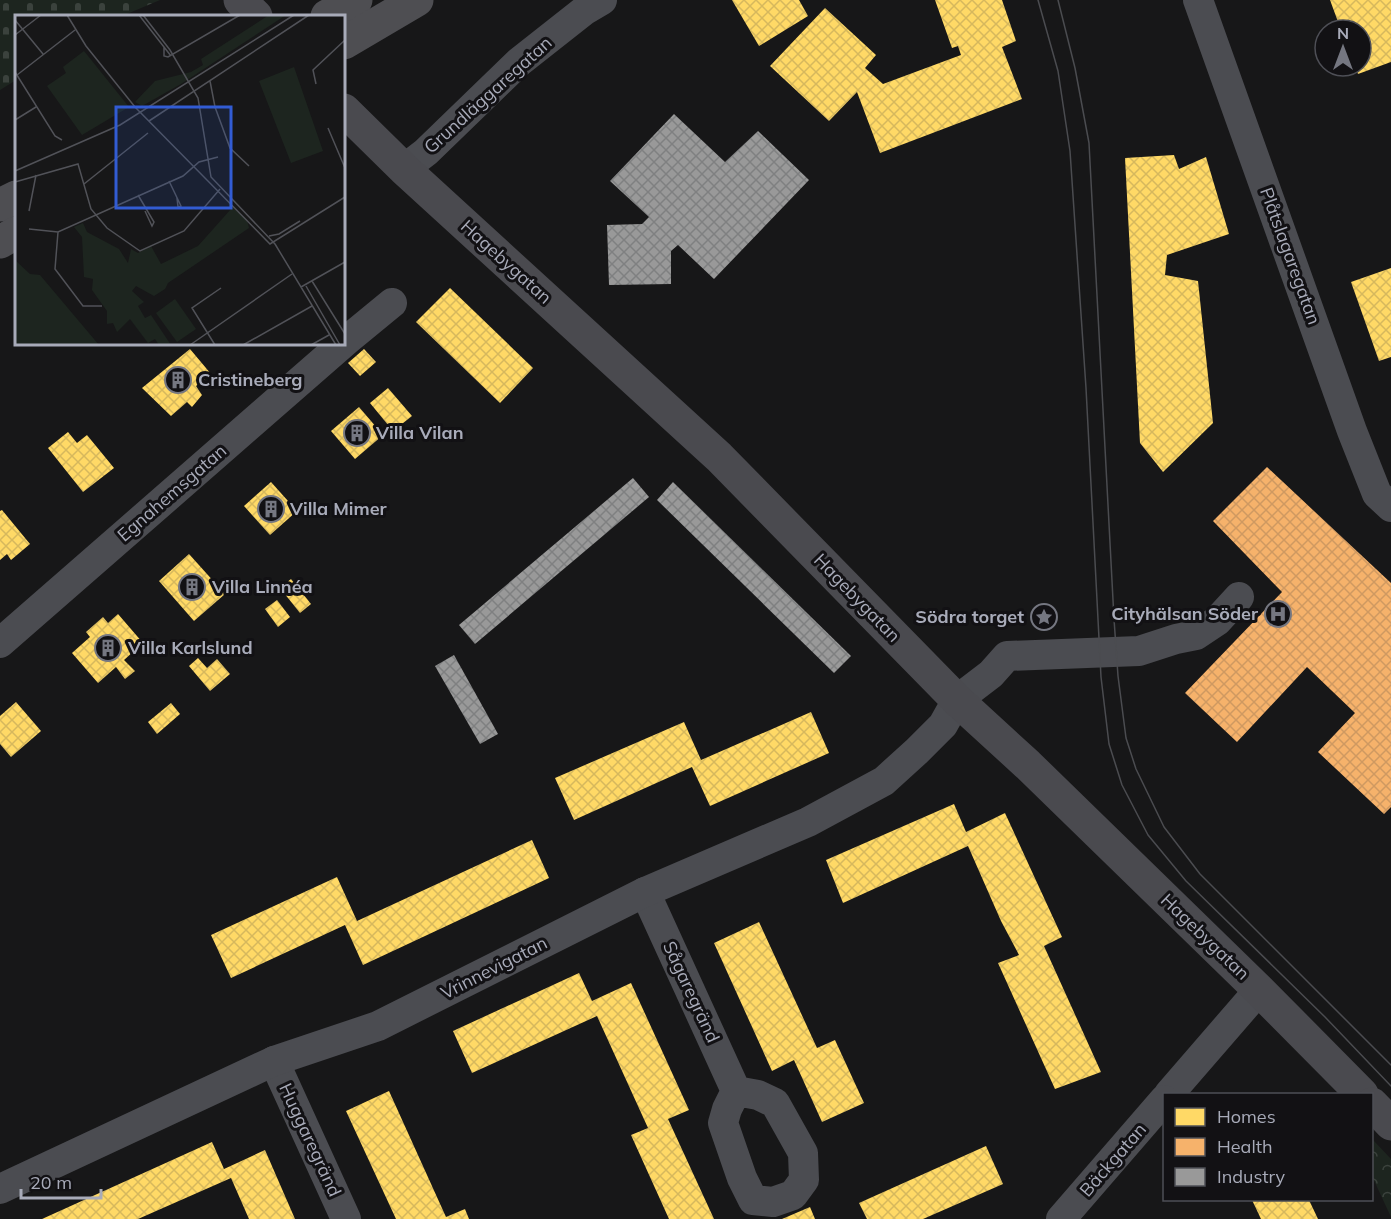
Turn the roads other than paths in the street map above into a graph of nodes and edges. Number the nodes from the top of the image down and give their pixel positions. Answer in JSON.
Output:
{"nodes":[{"id":1,"x":240,"y":0,"type":"edge"},
{"id":2,"x":356,"y":0,"type":"edge"},
{"id":3,"x":417,"y":0,"type":"edge"},
{"id":4,"x":602,"y":0,"type":"edge"},
{"id":5,"x":1198,"y":0,"type":"edge"},
{"id":6,"x":254,"y":15,"type":"edge"},
{"id":7,"x":329,"y":15,"type":"edge"},
{"id":8,"x":345,"y":42,"type":"edge"},
{"id":9,"x":345,"y":111,"type":"edge"},
{"id":10,"x":404,"y":169,"type":"junction"},
{"id":11,"x":15,"y":197,"type":"edge"},
{"id":12,"x":0,"y":205,"type":"edge"},
{"id":13,"x":15,"y":234,"type":"edge"},
{"id":14,"x":0,"y":242,"type":"edge"},
{"id":15,"x":392,"y":303,"type":"dead end"},
{"id":16,"x":345,"y":343,"type":"edge"},
{"id":17,"x":342,"y":345,"type":"edge"},
{"id":18,"x":1391,"y":507,"type":"edge"},
{"id":19,"x":1239,"y":597,"type":"dead end"},
{"id":20,"x":0,"y":643,"type":"edge"},
{"id":21,"x":957,"y":700,"type":"junction"},
{"id":22,"x":645,"y":892,"type":"junction"},
{"id":23,"x":1259,"y":990,"type":"junction"},
{"id":24,"x":274,"y":1061,"type":"junction"},
{"id":25,"x":736,"y":1091,"type":"dead end"},
{"id":26,"x":1171,"y":1093,"type":"edge"},
{"id":27,"x":1360,"y":1093,"type":"edge"},
{"id":28,"x":1163,"y":1101,"type":"edge"},
{"id":29,"x":1373,"y":1106,"type":"edge"},
{"id":30,"x":1391,"y":1124,"type":"edge"},
{"id":31,"x":0,"y":1189,"type":"edge"},
{"id":32,"x":346,"y":1219,"type":"edge"},
{"id":33,"x":1061,"y":1219,"type":"edge"}],
"edges":[{"from":1,"to":6,"type":"street"},
{"from":2,"to":7,"type":"highway"},
{"from":3,"to":8,"type":"highway"},
{"from":4,"to":10,"type":"street","name":"Grundläggaregatan"},
{"from":5,"to":18,"type":"street","name":"Plåtslagaregatan"},
{"from":9,"to":10,"type":"street","name":"Hagebygatan"},
{"from":10,"to":21,"type":"street","name":"Hagebygatan"},
{"from":11,"to":12,"type":"highway"},
{"from":13,"to":14,"type":"highway"},
{"from":15,"to":16,"type":"street","name":"Egnahemsgatan"},
{"from":17,"to":20,"type":"street","name":"Egnahemsgatan"},
{"from":19,"to":21,"type":"street"},
{"from":21,"to":22,"type":"street","name":"Vrinnevigatan"},
{"from":21,"to":23,"type":"street","name":"Hagebygatan"},
{"from":22,"to":24,"type":"street","name":"Vrinnevigatan"},
{"from":22,"to":25,"type":"street","name":"Sågaregränd"},
{"from":23,"to":26,"type":"street"},
{"from":23,"to":27,"type":"street","name":"Hagebygatan"},
{"from":24,"to":31,"type":"street","name":"Vrinnevigatan"},
{"from":24,"to":32,"type":"street","name":"Huggaregränd"},
{"from":28,"to":33,"type":"street","name":"Bäckgatan"},
{"from":29,"to":30,"type":"street"}]}
